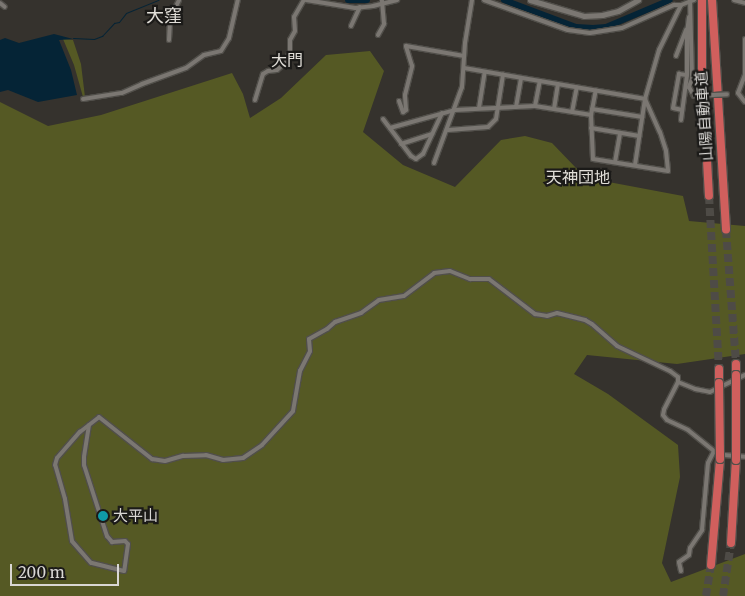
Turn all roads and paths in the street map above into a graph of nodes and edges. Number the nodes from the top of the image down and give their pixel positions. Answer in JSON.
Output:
{"nodes":[{"id":1,"x":179,"y":0,"type":"edge"},
{"id":2,"x":238,"y":0,"type":"edge"},
{"id":3,"x":305,"y":0,"type":"edge"},
{"id":4,"x":397,"y":0,"type":"edge"},
{"id":5,"x":472,"y":0,"type":"edge"},
{"id":6,"x":484,"y":0,"type":"edge"},
{"id":7,"x":530,"y":0,"type":"edge"},
{"id":8,"x":638,"y":0,"type":"edge"},
{"id":9,"x":691,"y":0,"type":"edge"},
{"id":10,"x":734,"y":0,"type":"edge"},
{"id":11,"x":318,"y":1,"type":"edge"},
{"id":12,"x":383,"y":2,"type":"edge"},
{"id":13,"x":702,"y":2,"type":"edge"},
{"id":14,"x":712,"y":2,"type":"edge"},
{"id":15,"x":745,"y":3,"type":"edge"},
{"id":16,"x":0,"y":4,"type":"edge"},
{"id":17,"x":680,"y":4,"type":"junction"},
{"id":18,"x":5,"y":7,"type":"dead end"},
{"id":19,"x":360,"y":7,"type":"junction"},
{"id":20,"x":689,"y":17,"type":"junction"},
{"id":21,"x":351,"y":26,"type":"dead end"},
{"id":22,"x":688,"y":26,"type":"junction"},
{"id":23,"x":378,"y":36,"type":"dead end"},
{"id":24,"x":169,"y":40,"type":"dead end"},
{"id":25,"x":745,"y":40,"type":"edge"},
{"id":26,"x":464,"y":56,"type":"junction"},
{"id":27,"x":676,"y":56,"type":"dead end"},
{"id":28,"x":745,"y":58,"type":"edge"},
{"id":29,"x":464,"y":68,"type":"junction"},
{"id":30,"x":485,"y":72,"type":"junction"},
{"id":31,"x":745,"y":74,"type":"edge"},
{"id":32,"x":503,"y":75,"type":"junction"},
{"id":33,"x":687,"y":75,"type":"junction"},
{"id":34,"x":522,"y":78,"type":"junction"},
{"id":35,"x":540,"y":81,"type":"junction"},
{"id":36,"x":558,"y":84,"type":"junction"},
{"id":37,"x":577,"y":87,"type":"junction"},
{"id":38,"x":596,"y":90,"type":"junction"},
{"id":39,"x":738,"y":92,"type":"junction"},
{"id":40,"x":83,"y":99,"type":"dead end"},
{"id":41,"x":645,"y":99,"type":"junction"},
{"id":42,"x":255,"y":100,"type":"dead end"},
{"id":43,"x":399,"y":101,"type":"dead end"},
{"id":44,"x":745,"y":102,"type":"edge"},
{"id":45,"x":535,"y":106,"type":"junction"},
{"id":46,"x":516,"y":107,"type":"junction"},
{"id":47,"x":479,"y":108,"type":"junction"},
{"id":48,"x":498,"y":108,"type":"junction"},
{"id":49,"x":554,"y":109,"type":"junction"},
{"id":50,"x":592,"y":109,"type":"junction"},
{"id":51,"x":455,"y":110,"type":"junction"},
{"id":52,"x":682,"y":110,"type":"junction"},
{"id":53,"x":572,"y":112,"type":"junction"},
{"id":54,"x":442,"y":113,"type":"junction"},
{"id":55,"x":591,"y":115,"type":"junction"},
{"id":56,"x":642,"y":117,"type":"junction"},
{"id":57,"x":383,"y":119,"type":"dead end"},
{"id":58,"x":681,"y":120,"type":"dead end"},
{"id":59,"x":390,"y":128,"type":"junction"},
{"id":60,"x":591,"y":128,"type":"junction"},
{"id":61,"x":448,"y":130,"type":"junction"},
{"id":62,"x":620,"y":133,"type":"junction"},
{"id":63,"x":432,"y":134,"type":"junction"},
{"id":64,"x":639,"y":136,"type":"junction"},
{"id":65,"x":401,"y":144,"type":"junction"},
{"id":66,"x":615,"y":162,"type":"junction"},
{"id":67,"x":434,"y":163,"type":"dead end"},
{"id":68,"x":635,"y":165,"type":"junction"},
{"id":69,"x":710,"y":196,"type":"tunnel mouth"},
{"id":70,"x":726,"y":230,"type":"tunnel mouth"},
{"id":71,"x":736,"y":364,"type":"tunnel mouth"},
{"id":72,"x":719,"y":369,"type":"tunnel mouth"},
{"id":73,"x":745,"y":375,"type":"edge"},
{"id":74,"x":678,"y":382,"type":"junction"},
{"id":75,"x":89,"y":425,"type":"junction"},
{"id":76,"x":714,"y":451,"type":"junction"},
{"id":77,"x":745,"y":457,"type":"edge"},
{"id":78,"x":731,"y":543,"type":"tunnel mouth"},
{"id":79,"x":711,"y":565,"type":"tunnel mouth"},
{"id":80,"x":681,"y":571,"type":"dead end"}],
"edges":[{"from":1,"to":24,"type":"street"},
{"from":2,"to":40,"type":"street"},
{"from":3,"to":11,"type":"street"},
{"from":3,"to":42,"type":"street"},
{"from":4,"to":12,"type":"street"},
{"from":5,"to":26,"type":"street"},
{"from":6,"to":17,"type":"street"},
{"from":7,"to":8,"type":"street"},
{"from":9,"to":17,"type":"street"},
{"from":9,"to":20,"type":"street"},
{"from":10,"to":15,"type":"street"},
{"from":11,"to":19,"type":"street"},
{"from":12,"to":19,"type":"street"},
{"from":12,"to":23,"type":"street"},
{"from":13,"to":69,"type":"highway","name":"山陽自動車道"},
{"from":14,"to":70,"type":"highway","name":"山陽自動車道"},
{"from":16,"to":18,"type":"street"},
{"from":17,"to":41,"type":"street"},
{"from":19,"to":21,"type":"street"},
{"from":20,"to":22,"type":"street"},
{"from":20,"to":39,"type":"street","bridge":true},
{"from":22,"to":27,"type":"street"},
{"from":22,"to":33,"type":"street"},
{"from":25,"to":28,"type":"street"},
{"from":26,"to":29,"type":"street"},
{"from":26,"to":43,"type":"street"},
{"from":28,"to":31,"type":"street"},
{"from":29,"to":30,"type":"street"},
{"from":29,"to":51,"type":"street"},
{"from":30,"to":32,"type":"street"},
{"from":30,"to":47,"type":"street"},
{"from":31,"to":39,"type":"street"},
{"from":32,"to":34,"type":"street"},
{"from":32,"to":48,"type":"street"},
{"from":33,"to":52,"type":"street"},
{"from":33,"to":52,"type":"street"},
{"from":34,"to":35,"type":"street"},
{"from":34,"to":46,"type":"street"},
{"from":35,"to":36,"type":"street"},
{"from":35,"to":45,"type":"street"},
{"from":36,"to":37,"type":"street"},
{"from":36,"to":49,"type":"street"},
{"from":37,"to":38,"type":"street"},
{"from":37,"to":53,"type":"street"},
{"from":38,"to":41,"type":"street"},
{"from":38,"to":50,"type":"street"},
{"from":39,"to":44,"type":"street"},
{"from":41,"to":56,"type":"street"},
{"from":41,"to":68,"type":"street"},
{"from":45,"to":46,"type":"street"},
{"from":45,"to":49,"type":"street"},
{"from":46,"to":48,"type":"street"},
{"from":47,"to":48,"type":"street"},
{"from":47,"to":51,"type":"street"},
{"from":48,"to":61,"type":"street"},
{"from":49,"to":53,"type":"street"},
{"from":50,"to":55,"type":"street"},
{"from":50,"to":56,"type":"street"},
{"from":51,"to":54,"type":"street"},
{"from":51,"to":61,"type":"street"},
{"from":52,"to":58,"type":"street"},
{"from":53,"to":55,"type":"street"},
{"from":54,"to":59,"type":"street"},
{"from":54,"to":63,"type":"street"},
{"from":55,"to":60,"type":"street"},
{"from":56,"to":64,"type":"street"},
{"from":57,"to":59,"type":"street"},
{"from":59,"to":65,"type":"street"},
{"from":60,"to":62,"type":"street"},
{"from":60,"to":66,"type":"street"},
{"from":61,"to":67,"type":"street"},
{"from":62,"to":64,"type":"street"},
{"from":62,"to":66,"type":"street"},
{"from":63,"to":65,"type":"street"},
{"from":63,"to":65,"type":"street"},
{"from":64,"to":68,"type":"street"},
{"from":66,"to":68,"type":"street"},
{"from":71,"to":78,"type":"highway","bridge":true},
{"from":72,"to":79,"type":"highway","bridge":true},
{"from":73,"to":74,"type":"street"},
{"from":74,"to":75,"type":"street"},
{"from":74,"to":76,"type":"street"},
{"from":75,"to":75,"type":"street"},
{"from":76,"to":77,"type":"street"},
{"from":76,"to":80,"type":"street"}]}
